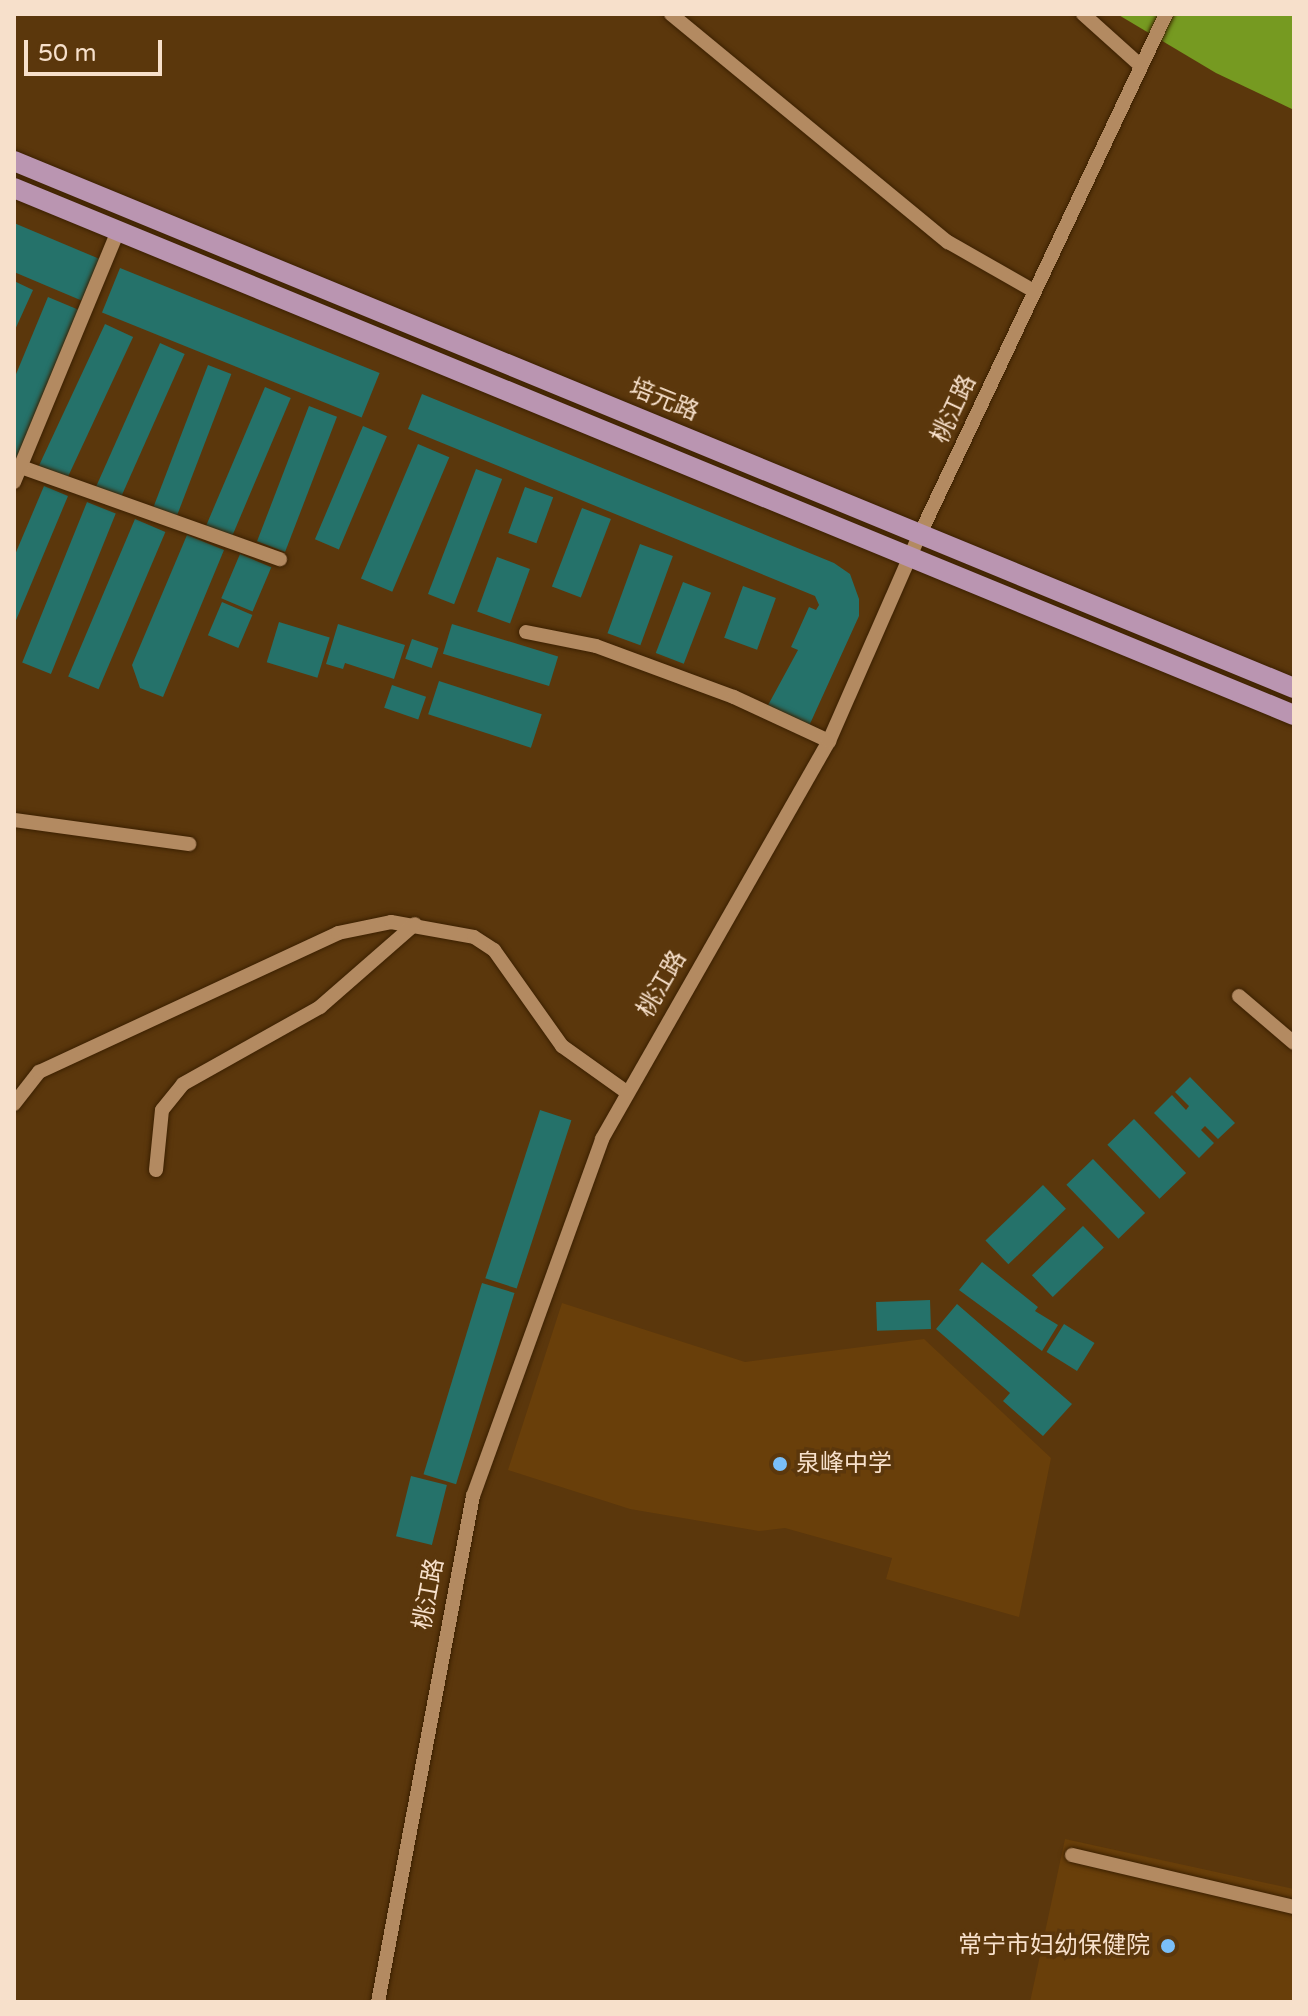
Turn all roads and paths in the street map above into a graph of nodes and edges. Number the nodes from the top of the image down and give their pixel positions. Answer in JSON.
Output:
{"nodes":[{"id":1,"x":671,"y":14,"type":"edge"},
{"id":2,"x":1083,"y":14,"type":"edge"},
{"id":3,"x":1166,"y":14,"type":"edge"},
{"id":4,"x":1141,"y":66,"type":"junction"},
{"id":5,"x":14,"y":161,"type":"edge"},
{"id":6,"x":14,"y":188,"type":"edge"},
{"id":7,"x":118,"y":231,"type":"junction"},
{"id":8,"x":1034,"y":291,"type":"junction"},
{"id":9,"x":16,"y":476,"type":"edge"},
{"id":10,"x":920,"y":534,"type":"junction"},
{"id":11,"x":911,"y":557,"type":"junction"},
{"id":12,"x":280,"y":559,"type":"dead end"},
{"id":13,"x":526,"y":632,"type":"dead end"},
{"id":14,"x":1294,"y":688,"type":"edge"},
{"id":15,"x":1294,"y":715,"type":"edge"},
{"id":16,"x":829,"y":741,"type":"junction"},
{"id":17,"x":14,"y":820,"type":"edge"},
{"id":18,"x":189,"y":844,"type":"dead end"},
{"id":19,"x":415,"y":924,"type":"junction"},
{"id":20,"x":1239,"y":996,"type":"dead end"},
{"id":21,"x":1294,"y":1043,"type":"edge"},
{"id":22,"x":625,"y":1091,"type":"junction"},
{"id":23,"x":16,"y":1095,"type":"edge"},
{"id":24,"x":156,"y":1170,"type":"dead end"},
{"id":25,"x":1072,"y":1855,"type":"dead end"},
{"id":26,"x":1294,"y":1907,"type":"edge"},
{"id":27,"x":378,"y":2002,"type":"edge"}],
"edges":[{"from":1,"to":8,"type":"street"},
{"from":2,"to":4,"type":"street"},
{"from":3,"to":4,"type":"street","name":"桃江路"},
{"from":4,"to":8,"type":"street","name":"桃江路"},
{"from":5,"to":10,"type":"main road","name":"培元路"},
{"from":6,"to":7,"type":"main road"},
{"from":7,"to":9,"type":"street"},
{"from":7,"to":11,"type":"main road"},
{"from":8,"to":10,"type":"street","name":"桃江路"},
{"from":9,"to":12,"type":"street"},
{"from":10,"to":11,"type":"street","name":"桃江路"},
{"from":10,"to":14,"type":"main road","name":"培元路"},
{"from":11,"to":15,"type":"main road"},
{"from":11,"to":16,"type":"street","name":"桃江路"},
{"from":13,"to":16,"type":"street"},
{"from":16,"to":22,"type":"street","name":"桃江路"},
{"from":17,"to":18,"type":"street"},
{"from":19,"to":22,"type":"street"},
{"from":19,"to":23,"type":"street"},
{"from":19,"to":24,"type":"street"},
{"from":20,"to":21,"type":"street"},
{"from":22,"to":27,"type":"street","name":"桃江路"},
{"from":25,"to":26,"type":"street"}]}
